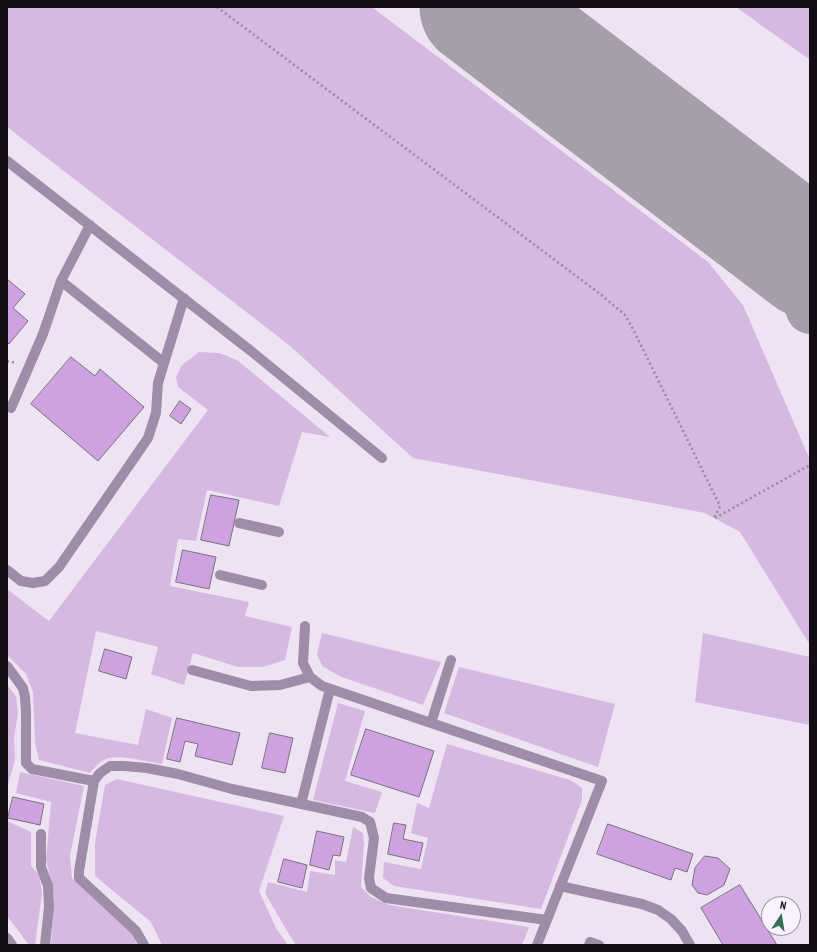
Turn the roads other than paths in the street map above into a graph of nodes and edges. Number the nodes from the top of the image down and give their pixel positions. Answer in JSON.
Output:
{"nodes":[{"id":1,"x":7,"y":161,"type":"edge"},
{"id":2,"x":90,"y":225,"type":"junction"},
{"id":3,"x":61,"y":282,"type":"junction"},
{"id":4,"x":184,"y":298,"type":"junction"},
{"id":5,"x":164,"y":362,"type":"junction"},
{"id":6,"x":11,"y":408,"type":"dead end"},
{"id":7,"x":382,"y":458,"type":"dead end"},
{"id":8,"x":239,"y":523,"type":"dead end"},
{"id":9,"x":278,"y":532,"type":"dead end"},
{"id":10,"x":7,"y":570,"type":"edge"},
{"id":11,"x":220,"y":575,"type":"dead end"},
{"id":12,"x":262,"y":584,"type":"dead end"},
{"id":13,"x":305,"y":626,"type":"dead end"},
{"id":14,"x":451,"y":660,"type":"dead end"},
{"id":15,"x":7,"y":666,"type":"edge"},
{"id":16,"x":192,"y":670,"type":"dead end"},
{"id":17,"x":310,"y":677,"type":"junction"},
{"id":18,"x":330,"y":689,"type":"junction"},
{"id":19,"x":431,"y":723,"type":"junction"},
{"id":20,"x":94,"y":781,"type":"junction"},
{"id":21,"x":301,"y":804,"type":"junction"},
{"id":22,"x":41,"y":834,"type":"dead end"},
{"id":23,"x":560,"y":886,"type":"junction"},
{"id":24,"x":547,"y":920,"type":"junction"},
{"id":25,"x":7,"y":938,"type":"edge"},
{"id":26,"x":12,"y":945,"type":"edge"},
{"id":27,"x":45,"y":945,"type":"edge"},
{"id":28,"x":144,"y":945,"type":"edge"},
{"id":29,"x":537,"y":945,"type":"edge"},
{"id":30,"x":589,"y":945,"type":"edge"},
{"id":31,"x":599,"y":945,"type":"edge"},
{"id":32,"x":690,"y":945,"type":"edge"}],
"edges":[{"from":1,"to":2,"type":"street"},
{"from":2,"to":3,"type":"street"},
{"from":2,"to":4,"type":"street"},
{"from":3,"to":5,"type":"street"},
{"from":3,"to":6,"type":"street"},
{"from":4,"to":5,"type":"street"},
{"from":4,"to":7,"type":"street"},
{"from":5,"to":10,"type":"street"},
{"from":8,"to":9,"type":"street"},
{"from":11,"to":12,"type":"street"},
{"from":13,"to":17,"type":"street"},
{"from":14,"to":19,"type":"street"},
{"from":15,"to":20,"type":"street"},
{"from":16,"to":17,"type":"street"},
{"from":17,"to":18,"type":"street"},
{"from":18,"to":19,"type":"street"},
{"from":18,"to":21,"type":"street"},
{"from":19,"to":23,"type":"street"},
{"from":20,"to":21,"type":"street"},
{"from":20,"to":28,"type":"street"},
{"from":21,"to":24,"type":"street"},
{"from":22,"to":27,"type":"street"},
{"from":23,"to":24,"type":"street"},
{"from":23,"to":32,"type":"street"},
{"from":24,"to":29,"type":"street"},
{"from":25,"to":26,"type":"street"},
{"from":30,"to":31,"type":"street"}]}
